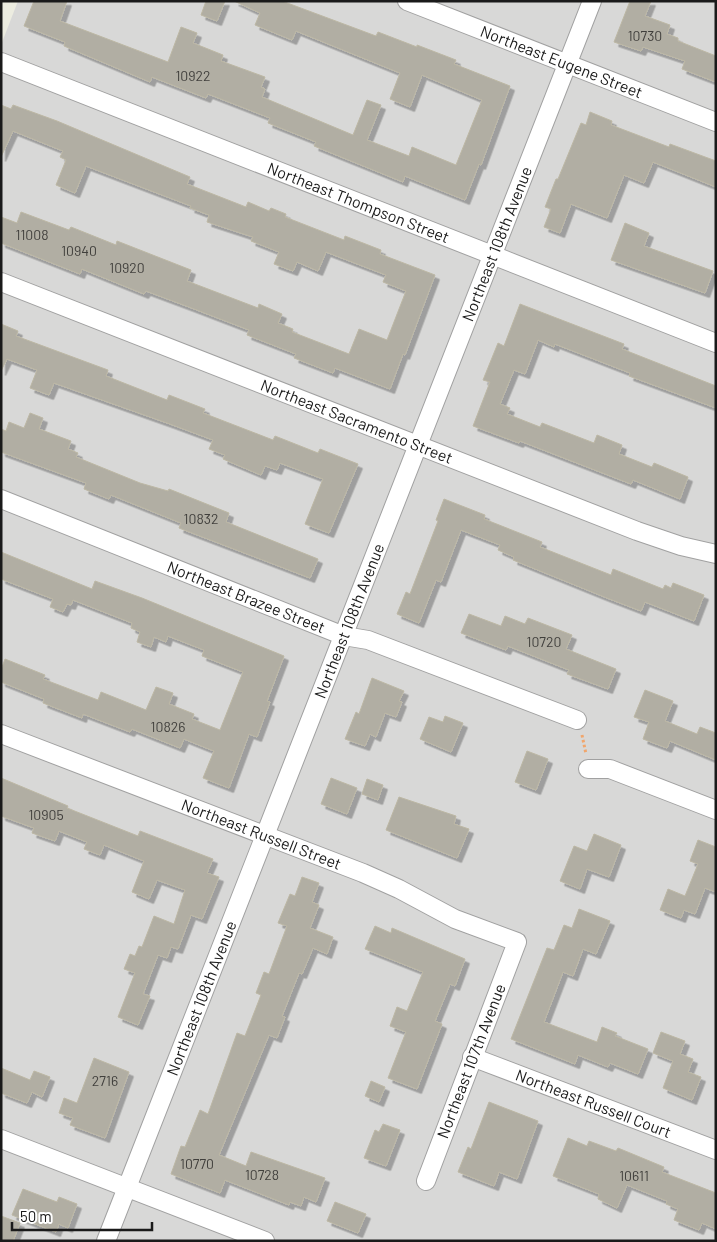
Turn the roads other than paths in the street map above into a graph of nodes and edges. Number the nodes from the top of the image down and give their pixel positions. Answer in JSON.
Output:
{"nodes":[{"id":1,"x":407,"y":1,"type":"edge"},
{"id":2,"x":592,"y":1,"type":"edge"},
{"id":3,"x":1,"y":62,"type":"edge"},
{"id":4,"x":567,"y":64,"type":"junction"},
{"id":5,"x":716,"y":122,"type":"edge"},
{"id":6,"x":493,"y":254,"type":"junction"},
{"id":7,"x":1,"y":282,"type":"edge"},
{"id":8,"x":716,"y":343,"type":"edge"},
{"id":9,"x":418,"y":446,"type":"junction"},
{"id":10,"x":1,"y":499,"type":"edge"},
{"id":11,"x":716,"y":554,"type":"edge"},
{"id":12,"x":344,"y":636,"type":"junction"},
{"id":13,"x":577,"y":720,"type":"road end"},
{"id":14,"x":1,"y":734,"type":"edge"},
{"id":15,"x":588,"y":769,"type":"road end"},
{"id":16,"x":716,"y":810,"type":"edge"},
{"id":17,"x":266,"y":835,"type":"junction"},
{"id":18,"x":517,"y":942,"type":"joint"},
{"id":19,"x":472,"y":1057,"type":"junction"},
{"id":20,"x":1,"y":1139,"type":"edge"},
{"id":21,"x":716,"y":1150,"type":"edge"},
{"id":22,"x":426,"y":1181,"type":"dead end"},
{"id":23,"x":127,"y":1188,"type":"junction"},
{"id":24,"x":106,"y":1241,"type":"edge"},
{"id":25,"x":265,"y":1241,"type":"edge"}],
"edges":[{"from":1,"to":4,"type":"street","name":"Northeast Eugene Street"},
{"from":2,"to":4,"type":"street","name":"Northeast 108th Avenue"},
{"from":3,"to":6,"type":"street","name":"Northeast Thompson Street"},
{"from":4,"to":5,"type":"street","name":"Northeast Eugene Street"},
{"from":4,"to":6,"type":"street","name":"Northeast 108th Avenue"},
{"from":6,"to":8,"type":"street","name":"Northeast Thompson Street"},
{"from":6,"to":9,"type":"street","name":"Northeast 108th Avenue"},
{"from":7,"to":9,"type":"street","name":"Northeast Sacramento Street"},
{"from":9,"to":11,"type":"street","name":"Northeast Sacramento Street"},
{"from":9,"to":12,"type":"street","name":"Northeast 108th Avenue"},
{"from":10,"to":12,"type":"street","name":"Northeast Brazee Street"},
{"from":12,"to":13,"type":"street","name":"Northeast Brazee Street"},
{"from":12,"to":17,"type":"street","name":"Northeast 108th Avenue"},
{"from":14,"to":17,"type":"street","name":"Northeast Russell Street"},
{"from":15,"to":16,"type":"street"},
{"from":17,"to":18,"type":"street","name":"Northeast Russell Street"},
{"from":17,"to":23,"type":"street","name":"Northeast 108th Avenue"},
{"from":18,"to":19,"type":"street","name":"Northeast 107th Avenue"},
{"from":19,"to":21,"type":"street","name":"Northeast Russell Court"},
{"from":19,"to":22,"type":"street","name":"Northeast 107th Avenue"},
{"from":20,"to":23,"type":"street"},
{"from":23,"to":24,"type":"street","name":"Northeast 108th Avenue"},
{"from":23,"to":25,"type":"street"}]}
